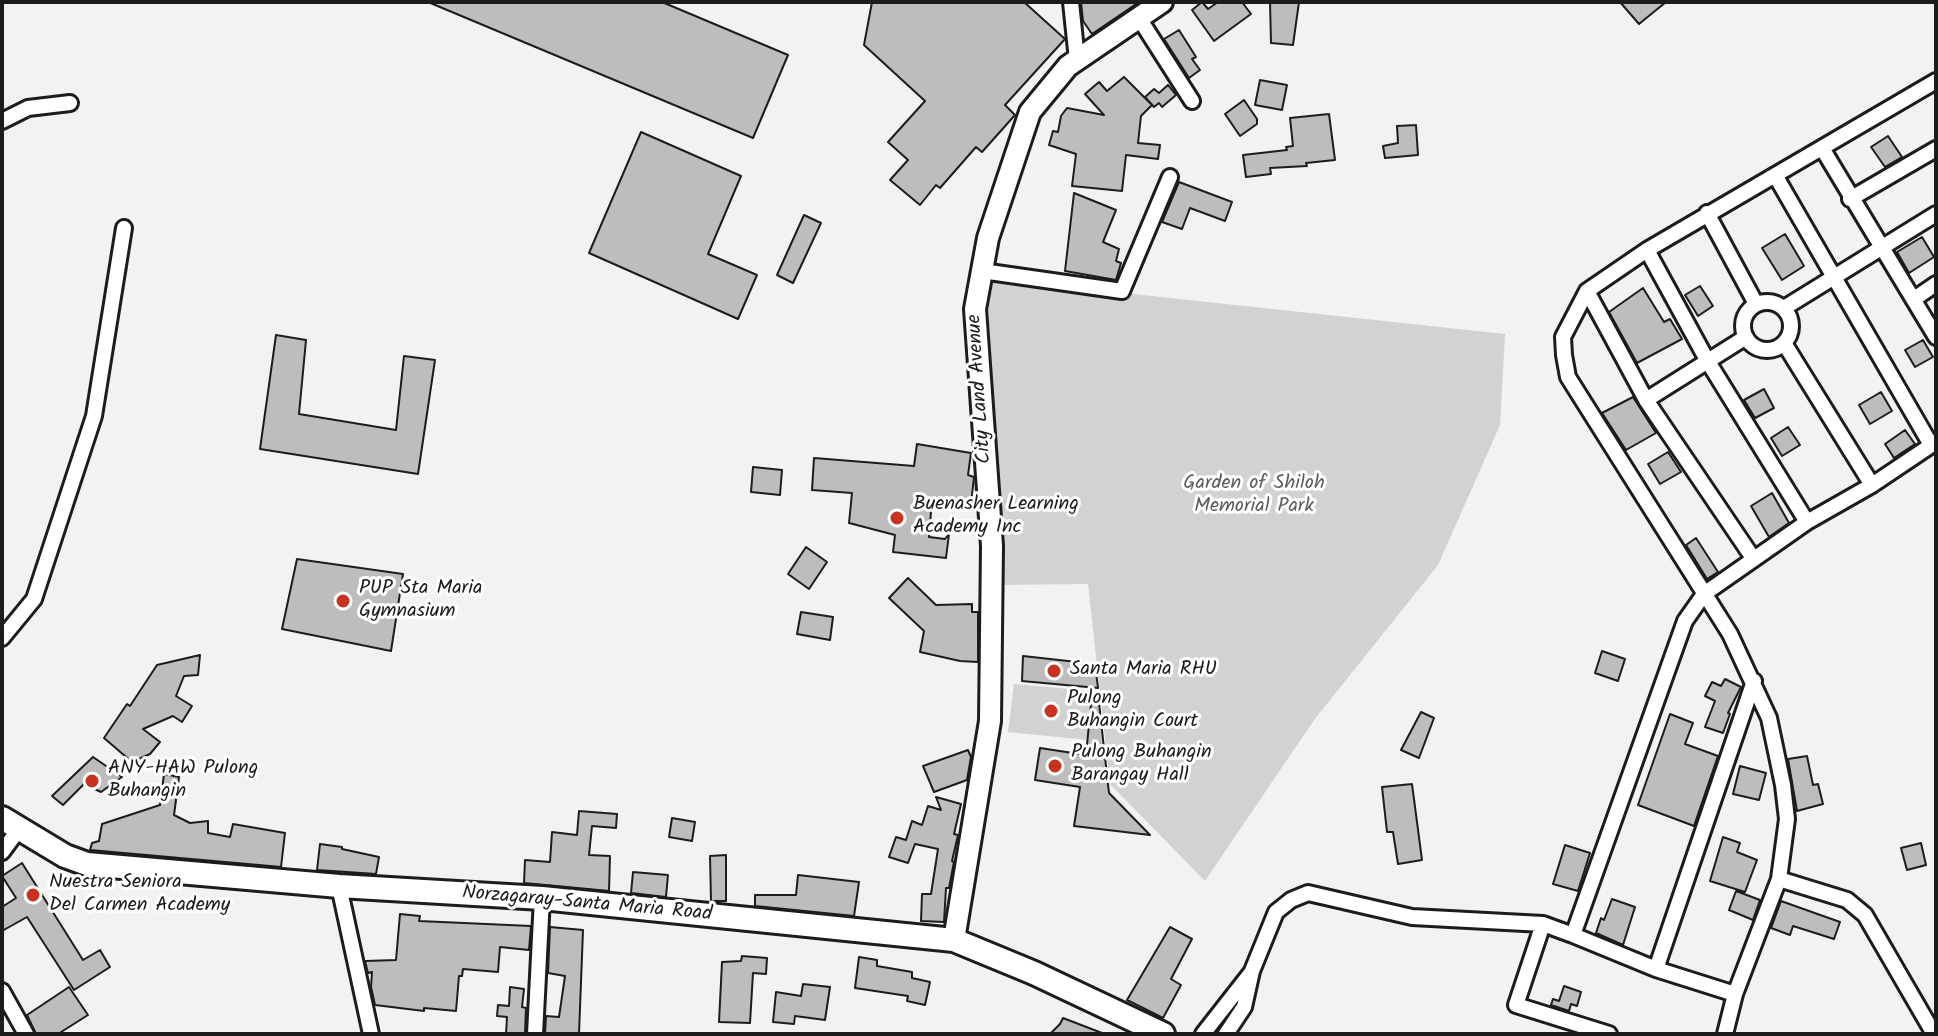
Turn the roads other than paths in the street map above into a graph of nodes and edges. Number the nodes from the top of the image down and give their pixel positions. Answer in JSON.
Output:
{"nodes":[{"id":1,"x":1071,"y":2,"type":"edge"},
{"id":2,"x":1162,"y":2,"type":"edge"},
{"id":3,"x":1139,"y":18,"type":"junction"},
{"id":4,"x":1077,"y":60,"type":"junction"},
{"id":5,"x":1936,"y":81,"type":"edge"},
{"id":6,"x":1192,"y":101,"type":"dead end"},
{"id":7,"x":70,"y":103,"type":"dead end"},
{"id":8,"x":2,"y":121,"type":"edge"},
{"id":9,"x":1822,"y":148,"type":"junction"},
{"id":10,"x":1936,"y":149,"type":"edge"},
{"id":11,"x":1775,"y":175,"type":"junction"},
{"id":12,"x":1170,"y":177,"type":"dead end"},
{"id":13,"x":1850,"y":199,"type":"junction"},
{"id":14,"x":1707,"y":213,"type":"junction"},
{"id":15,"x":1936,"y":214,"type":"edge"},
{"id":16,"x":124,"y":228,"type":"dead end"},
{"id":17,"x":1881,"y":248,"type":"junction"},
{"id":18,"x":1647,"y":250,"type":"junction"},
{"id":19,"x":982,"y":271,"type":"junction"},
{"id":20,"x":1835,"y":276,"type":"junction"},
{"id":21,"x":1936,"y":284,"type":"edge"},
{"id":22,"x":1587,"y":291,"type":"junction"},
{"id":23,"x":1914,"y":299,"type":"junction"},
{"id":24,"x":1756,"y":304,"type":"junction"},
{"id":25,"x":1784,"y":308,"type":"junction"},
{"id":26,"x":1746,"y":337,"type":"junction"},
{"id":27,"x":1936,"y":337,"type":"edge"},
{"id":28,"x":1784,"y":343,"type":"junction"},
{"id":29,"x":1707,"y":360,"type":"junction"},
{"id":30,"x":1646,"y":400,"type":"junction"},
{"id":31,"x":1933,"y":444,"type":"edge"},
{"id":32,"x":1872,"y":485,"type":"junction"},
{"id":33,"x":1807,"y":522,"type":"junction"},
{"id":34,"x":1753,"y":558,"type":"junction"},
{"id":35,"x":1704,"y":594,"type":"junction"},
{"id":36,"x":2,"y":638,"type":"edge"},
{"id":37,"x":1754,"y":681,"type":"junction"},
{"id":38,"x":10,"y":823,"type":"edge"},
{"id":39,"x":2,"y":852,"type":"edge"},
{"id":40,"x":1779,"y":879,"type":"junction"},
{"id":41,"x":339,"y":886,"type":"junction"},
{"id":42,"x":542,"y":898,"type":"junction"},
{"id":43,"x":1543,"y":924,"type":"junction"},
{"id":44,"x":1573,"y":935,"type":"junction"},
{"id":45,"x":954,"y":940,"type":"junction"},
{"id":46,"x":1656,"y":969,"type":"junction"},
{"id":47,"x":1252,"y":971,"type":"junction"},
{"id":48,"x":2,"y":991,"type":"edge"},
{"id":49,"x":1735,"y":994,"type":"junction"},
{"id":50,"x":26,"y":1034,"type":"edge"},
{"id":51,"x":371,"y":1034,"type":"edge"},
{"id":52,"x":535,"y":1034,"type":"edge"},
{"id":53,"x":1163,"y":1034,"type":"edge"},
{"id":54,"x":1203,"y":1034,"type":"edge"},
{"id":55,"x":1226,"y":1034,"type":"edge"},
{"id":56,"x":1609,"y":1034,"type":"edge"},
{"id":57,"x":1725,"y":1034,"type":"edge"},
{"id":58,"x":1934,"y":1034,"type":"edge"}],
"edges":[{"from":1,"to":4,"type":"street"},
{"from":2,"to":3,"type":"street","name":"City Land Avenue"},
{"from":3,"to":4,"type":"street","name":"City Land Avenue"},
{"from":3,"to":6,"type":"street"},
{"from":4,"to":19,"type":"street","name":"City Land Avenue"},
{"from":5,"to":9,"type":"street"},
{"from":7,"to":8,"type":"street"},
{"from":9,"to":11,"type":"street"},
{"from":9,"to":13,"type":"street"},
{"from":10,"to":13,"type":"street"},
{"from":11,"to":14,"type":"street"},
{"from":11,"to":20,"type":"street"},
{"from":12,"to":19,"type":"street"},
{"from":13,"to":17,"type":"street"},
{"from":14,"to":18,"type":"street"},
{"from":14,"to":24,"type":"street"},
{"from":15,"to":17,"type":"street"},
{"from":16,"to":36,"type":"street"},
{"from":17,"to":20,"type":"street"},
{"from":17,"to":23,"type":"street"},
{"from":18,"to":22,"type":"street"},
{"from":18,"to":29,"type":"street"},
{"from":19,"to":45,"type":"street","name":"City Land Avenue"},
{"from":20,"to":25,"type":"street"},
{"from":20,"to":31,"type":"street"},
{"from":21,"to":23,"type":"street"},
{"from":22,"to":30,"type":"street"},
{"from":22,"to":35,"type":"street"},
{"from":23,"to":27,"type":"street"},
{"from":24,"to":25,"type":"street"},
{"from":24,"to":26,"type":"street"},
{"from":25,"to":28,"type":"street"},
{"from":26,"to":28,"type":"street"},
{"from":26,"to":29,"type":"street"},
{"from":28,"to":32,"type":"street"},
{"from":29,"to":30,"type":"street"},
{"from":29,"to":33,"type":"street"},
{"from":30,"to":34,"type":"street"},
{"from":31,"to":32,"type":"street"},
{"from":32,"to":33,"type":"street"},
{"from":33,"to":34,"type":"street"},
{"from":34,"to":35,"type":"street"},
{"from":35,"to":37,"type":"street"},
{"from":35,"to":44,"type":"street"},
{"from":37,"to":40,"type":"street"},
{"from":37,"to":46,"type":"street"},
{"from":38,"to":39,"type":"street"},
{"from":38,"to":41,"type":"main road","name":"Norzagaray-Santa Maria Road"},
{"from":40,"to":49,"type":"street"},
{"from":40,"to":58,"type":"street"},
{"from":41,"to":42,"type":"main road","name":"Norzagaray-Santa Maria Road"},
{"from":41,"to":51,"type":"street"},
{"from":42,"to":45,"type":"main road","name":"Norzagaray-Santa Maria Road"},
{"from":42,"to":52,"type":"street"},
{"from":43,"to":44,"type":"street"},
{"from":43,"to":47,"type":"street"},
{"from":43,"to":56,"type":"street"},
{"from":44,"to":46,"type":"street"},
{"from":45,"to":53,"type":"main road","name":"Norzagaray-Santa Maria Road"},
{"from":46,"to":49,"type":"street"},
{"from":47,"to":54,"type":"street"},
{"from":47,"to":55,"type":"street"},
{"from":48,"to":50,"type":"street"},
{"from":49,"to":57,"type":"street"}]}
